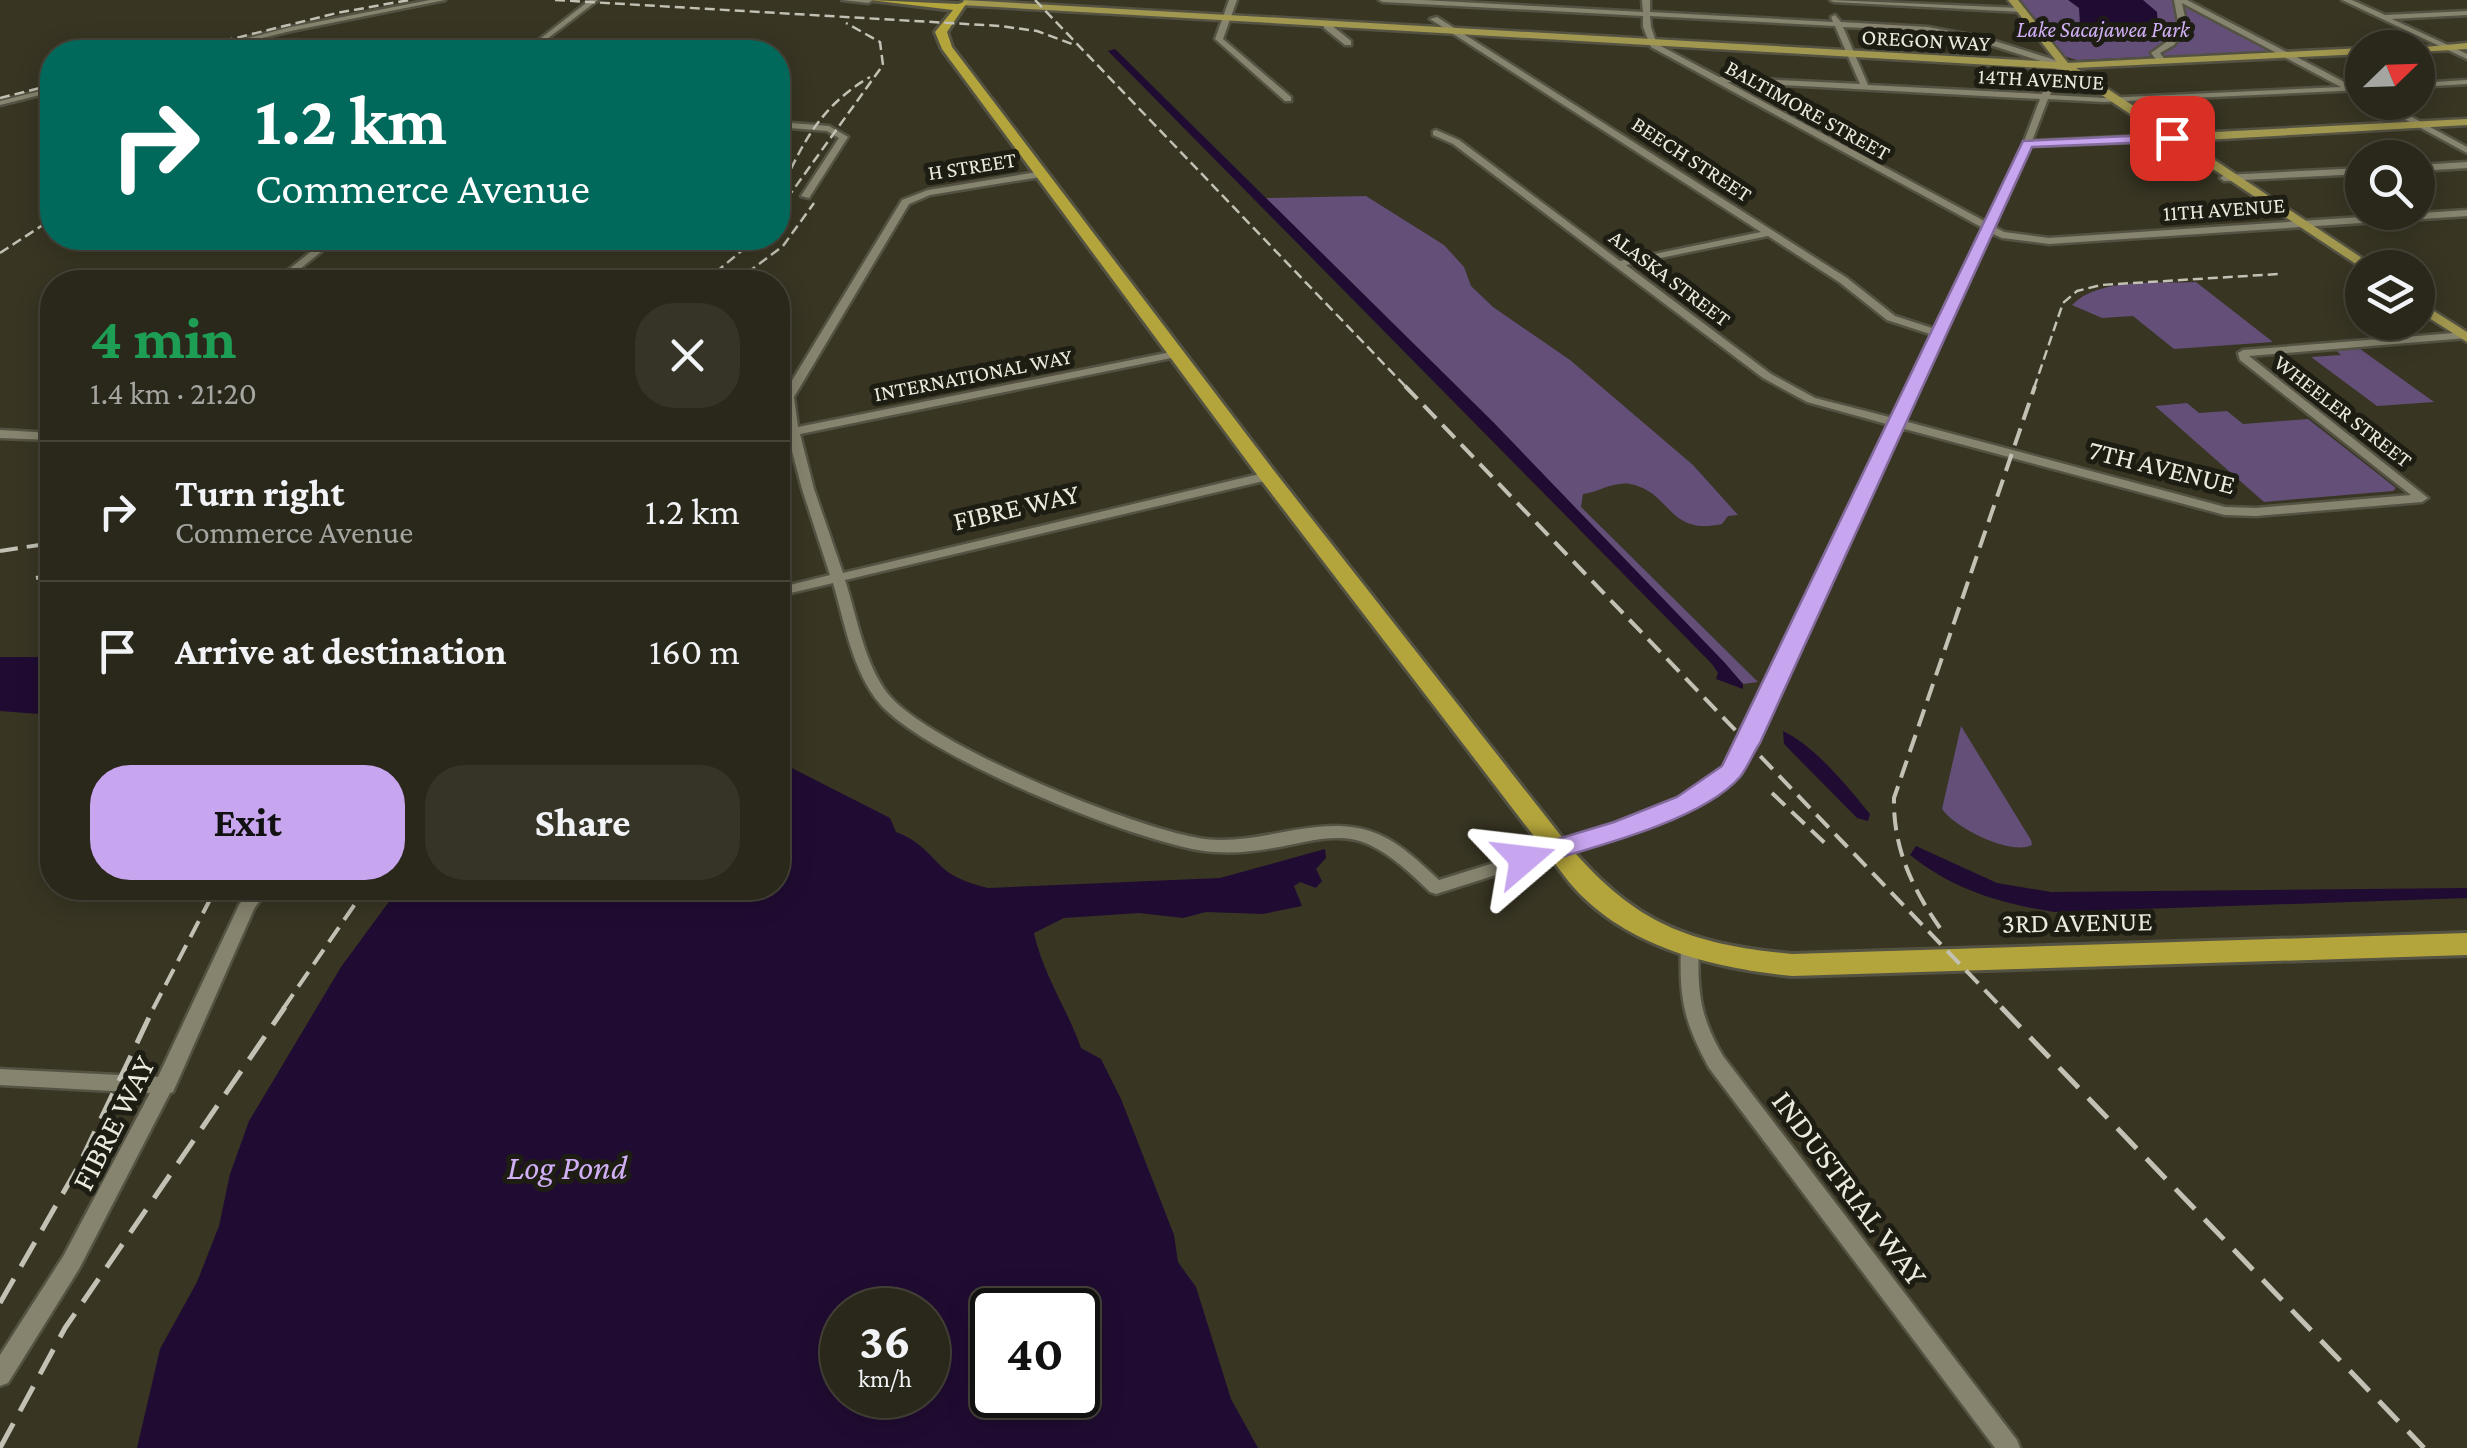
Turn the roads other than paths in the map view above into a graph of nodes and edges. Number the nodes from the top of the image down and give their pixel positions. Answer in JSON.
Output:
{"nodes":[{"id":1,"x":441,"y":0,"type":"edge"},
{"id":2,"x":594,"y":0,"type":"edge"},
{"id":3,"x":846,"y":0,"type":"edge"},
{"id":4,"x":918,"y":0,"type":"edge"},
{"id":5,"x":1234,"y":0,"type":"edge"},
{"id":6,"x":1382,"y":0,"type":"edge"},
{"id":7,"x":1646,"y":0,"type":"edge"},
{"id":8,"x":1831,"y":0,"type":"edge"},
{"id":9,"x":2180,"y":0,"type":"edge"},
{"id":10,"x":2346,"y":0,"type":"edge"},
{"id":11,"x":871,"y":1,"type":"edge"},
{"id":12,"x":1439,"y":2,"type":"edge"},
{"id":13,"x":1452,"y":2,"type":"edge"},
{"id":14,"x":964,"y":3,"type":"edge"},
{"id":15,"x":2017,"y":5,"type":"edge"},
{"id":16,"x":2467,"y":13,"type":"edge"},
{"id":17,"x":1646,"y":14,"type":"junction"},
{"id":18,"x":2383,"y":18,"type":"junction"},
{"id":19,"x":1225,"y":19,"type":"junction"},
{"id":20,"x":1433,"y":24,"type":"junction"},
{"id":21,"x":1838,"y":24,"type":"junction"},
{"id":22,"x":1327,"y":26,"type":"junction"},
{"id":23,"x":1456,"y":32,"type":"junction"},
{"id":24,"x":1484,"y":36,"type":"junction"},
{"id":25,"x":246,"y":40,"type":"edge"},
{"id":26,"x":542,"y":40,"type":"edge"},
{"id":27,"x":1472,"y":42,"type":"junction"},
{"id":28,"x":1348,"y":43,"type":"dead end"},
{"id":29,"x":1653,"y":43,"type":"junction"},
{"id":30,"x":2467,"y":46,"type":"edge"},
{"id":31,"x":2435,"y":48,"type":"edge"},
{"id":32,"x":2448,"y":48,"type":"junction"},
{"id":33,"x":2345,"y":52,"type":"edge"},
{"id":34,"x":1850,"y":54,"type":"junction"},
{"id":35,"x":2056,"y":54,"type":"junction"},
{"id":36,"x":2285,"y":54,"type":"junction"},
{"id":37,"x":2467,"y":56,"type":"edge"},
{"id":38,"x":2026,"y":58,"type":"junction"},
{"id":39,"x":2162,"y":61,"type":"junction"},
{"id":40,"x":2106,"y":64,"type":"junction"},
{"id":41,"x":2066,"y":66,"type":"junction"},
{"id":42,"x":1718,"y":79,"type":"junction"},
{"id":43,"x":2467,"y":82,"type":"edge"},
{"id":44,"x":2435,"y":84,"type":"edge"},
{"id":45,"x":2345,"y":85,"type":"edge"},
{"id":46,"x":1865,"y":87,"type":"junction"},
{"id":47,"x":2345,"y":88,"type":"edge"},
{"id":48,"x":40,"y":93,"type":"edge"},
{"id":49,"x":2043,"y":98,"type":"junction"},
{"id":50,"x":1288,"y":99,"type":"dead end"},
{"id":51,"x":2108,"y":100,"type":"junction"},
{"id":52,"x":0,"y":103,"type":"edge"},
{"id":53,"x":2410,"y":120,"type":"edge"},
{"id":54,"x":2467,"y":122,"type":"edge"},
{"id":55,"x":2418,"y":124,"type":"junction"},
{"id":56,"x":790,"y":126,"type":"edge"},
{"id":57,"x":1436,"y":134,"type":"dead end"},
{"id":58,"x":2168,"y":138,"type":"junction"},
{"id":59,"x":2027,"y":144,"type":"junction"},
{"id":60,"x":2467,"y":150,"type":"edge"},
{"id":61,"x":2467,"y":165,"type":"edge"},
{"id":62,"x":2435,"y":167,"type":"edge"},
{"id":63,"x":2345,"y":173,"type":"edge"},
{"id":64,"x":1043,"y":174,"type":"junction"},
{"id":65,"x":2229,"y":178,"type":"junction"},
{"id":66,"x":806,"y":196,"type":"dead end"},
{"id":67,"x":2467,"y":213,"type":"edge"},
{"id":68,"x":2299,"y":224,"type":"junction"},
{"id":69,"x":1986,"y":227,"type":"junction"},
{"id":70,"x":1769,"y":233,"type":"junction"},
{"id":71,"x":318,"y":250,"type":"edge"},
{"id":72,"x":2345,"y":252,"type":"edge"},
{"id":73,"x":2345,"y":258,"type":"edge"},
{"id":74,"x":1618,"y":264,"type":"junction"},
{"id":75,"x":293,"y":270,"type":"edge"},
{"id":76,"x":2435,"y":310,"type":"edge"},
{"id":77,"x":2435,"y":316,"type":"edge"},
{"id":78,"x":1939,"y":334,"type":"junction"},
{"id":79,"x":2466,"y":334,"type":"edge"},
{"id":80,"x":1176,"y":354,"type":"junction"},
{"id":81,"x":790,"y":393,"type":"edge"},
{"id":82,"x":1896,"y":424,"type":"junction"},
{"id":83,"x":790,"y":432,"type":"edge"},
{"id":84,"x":0,"y":434,"type":"edge"},
{"id":85,"x":40,"y":436,"type":"edge"},
{"id":86,"x":790,"y":449,"type":"edge"},
{"id":87,"x":1268,"y":476,"type":"junction"},
{"id":88,"x":2422,"y":498,"type":"joint"},
{"id":89,"x":838,"y":578,"type":"junction"},
{"id":90,"x":790,"y":589,"type":"edge"},
{"id":91,"x":1556,"y":848,"type":"junction"},
{"id":92,"x":252,"y":900,"type":"edge"},
{"id":93,"x":2467,"y":944,"type":"edge"},
{"id":94,"x":1690,"y":947,"type":"junction"},
{"id":95,"x":0,"y":1077,"type":"edge"},
{"id":96,"x":166,"y":1086,"type":"junction"},
{"id":97,"x":0,"y":1375,"type":"edge"},
{"id":98,"x":2009,"y":1448,"type":"edge"}],
"edges":[{"from":1,"to":25,"type":"street"},
{"from":2,"to":26,"type":"street"},
{"from":3,"to":11,"type":"street"},
{"from":4,"to":14,"type":"highway","name":"OREGON WAY"},
{"from":5,"to":19,"type":"street"},
{"from":6,"to":12,"type":"street"},
{"from":7,"to":17,"type":"street"},
{"from":8,"to":15,"type":"street"},
{"from":8,"to":21,"type":"street"},
{"from":9,"to":36,"type":"street"},
{"from":9,"to":39,"type":"street"},
{"from":10,"to":18,"type":"street"},
{"from":11,"to":14,"type":"highway","name":"OREGON WAY"},
{"from":12,"to":13,"type":"street"},
{"from":12,"to":20,"type":"street"},
{"from":13,"to":17,"type":"street"},
{"from":13,"to":23,"type":"street"},
{"from":14,"to":19,"type":"main road","name":"OREGON WAY"},
{"from":14,"to":64,"type":"highway","name":"3RD AVENUE"},
{"from":15,"to":35,"type":"main road"},
{"from":16,"to":18,"type":"street"},
{"from":17,"to":21,"type":"street"},
{"from":17,"to":29,"type":"street"},
{"from":18,"to":32,"type":"street"},
{"from":19,"to":20,"type":"main road","name":"OREGON WAY"},
{"from":19,"to":22,"type":"main road","name":"OREGON WAY"},
{"from":19,"to":50,"type":"street"},
{"from":20,"to":23,"type":"main road","name":"OREGON WAY"},
{"from":21,"to":34,"type":"street"},
{"from":21,"to":38,"type":"street"},
{"from":22,"to":23,"type":"main road","name":"OREGON WAY"},
{"from":22,"to":28,"type":"street"},
{"from":23,"to":24,"type":"main road","name":"OREGON WAY"},
{"from":23,"to":27,"type":"street","name":"BEECH STREET"},
{"from":23,"to":29,"type":"main road","name":"OREGON WAY"},
{"from":24,"to":27,"type":"main road"},
{"from":24,"to":29,"type":"main road","name":"OREGON WAY"},
{"from":27,"to":70,"type":"street","name":"BEECH STREET"},
{"from":29,"to":34,"type":"main road","name":"OREGON WAY"},
{"from":29,"to":42,"type":"street","name":"BALTIMORE STREET"},
{"from":30,"to":32,"type":"main road"},
{"from":31,"to":32,"type":"main road"},
{"from":32,"to":37,"type":"street"},
{"from":33,"to":36,"type":"main road"},
{"from":34,"to":38,"type":"main road","name":"OREGON WAY"},
{"from":34,"to":41,"type":"main road","name":"OREGON WAY"},
{"from":34,"to":46,"type":"street"},
{"from":35,"to":38,"type":"street"},
{"from":35,"to":40,"type":"main road"},
{"from":35,"to":41,"type":"main road"},
{"from":36,"to":39,"type":"main road"},
{"from":36,"to":45,"type":"street"},
{"from":38,"to":41,"type":"main road","name":"OREGON WAY"},
{"from":39,"to":40,"type":"main road"},
{"from":40,"to":41,"type":"main road"},
{"from":41,"to":49,"type":"street"},
{"from":41,"to":51,"type":"main road"},
{"from":42,"to":46,"type":"street","name":"14TH AVENUE"},
{"from":42,"to":69,"type":"street","name":"BALTIMORE STREET"},
{"from":43,"to":44,"type":"street"},
{"from":46,"to":49,"type":"street","name":"14TH AVENUE"},
{"from":47,"to":51,"type":"street","name":"14TH AVENUE"},
{"from":48,"to":52,"type":"street"},
{"from":49,"to":51,"type":"street","name":"14TH AVENUE"},
{"from":49,"to":59,"type":"street"},
{"from":51,"to":58,"type":"main road"},
{"from":53,"to":55,"type":"street"},
{"from":54,"to":55,"type":"main road"},
{"from":55,"to":58,"type":"main road"},
{"from":55,"to":60,"type":"street"},
{"from":56,"to":66,"type":"street"},
{"from":57,"to":74,"type":"street","name":"ALASKA STREET"},
{"from":58,"to":59,"type":"street"},
{"from":58,"to":65,"type":"main road"},
{"from":59,"to":69,"type":"street"},
{"from":61,"to":62,"type":"street"},
{"from":63,"to":65,"type":"street"},
{"from":64,"to":80,"type":"highway","name":"3RD AVENUE"},
{"from":64,"to":81,"type":"street","name":"H STREET"},
{"from":65,"to":68,"type":"main road"},
{"from":67,"to":68,"type":"street","name":"11TH AVENUE"},
{"from":68,"to":69,"type":"street","name":"11TH AVENUE"},
{"from":68,"to":72,"type":"main road"},
{"from":68,"to":73,"type":"main road"},
{"from":69,"to":78,"type":"street"},
{"from":70,"to":74,"type":"street"},
{"from":70,"to":78,"type":"street","name":"BEECH STREET"},
{"from":71,"to":75,"type":"street"},
{"from":74,"to":82,"type":"street","name":"ALASKA STREET"},
{"from":76,"to":79,"type":"main road"},
{"from":77,"to":79,"type":"main road"},
{"from":78,"to":82,"type":"street"},
{"from":79,"to":88,"type":"street","name":"WHEELER STREET"},
{"from":80,"to":83,"type":"street","name":"INTERNATIONAL WAY"},
{"from":80,"to":87,"type":"highway","name":"3RD AVENUE"},
{"from":82,"to":88,"type":"street","name":"7TH AVENUE"},
{"from":82,"to":91,"type":"street"},
{"from":84,"to":85,"type":"street"},
{"from":86,"to":89,"type":"street"},
{"from":87,"to":89,"type":"street","name":"FIBRE WAY"},
{"from":87,"to":91,"type":"highway","name":"3RD AVENUE"},
{"from":89,"to":90,"type":"street","name":"FIBRE WAY"},
{"from":89,"to":91,"type":"street"},
{"from":91,"to":94,"type":"highway","name":"3RD AVENUE"},
{"from":92,"to":96,"type":"street","name":"FIBRE WAY"},
{"from":93,"to":94,"type":"highway","name":"3RD AVENUE"},
{"from":94,"to":98,"type":"street","name":"INDUSTRIAL WAY"},
{"from":95,"to":96,"type":"street"},
{"from":96,"to":97,"type":"street","name":"FIBRE WAY"}]}
